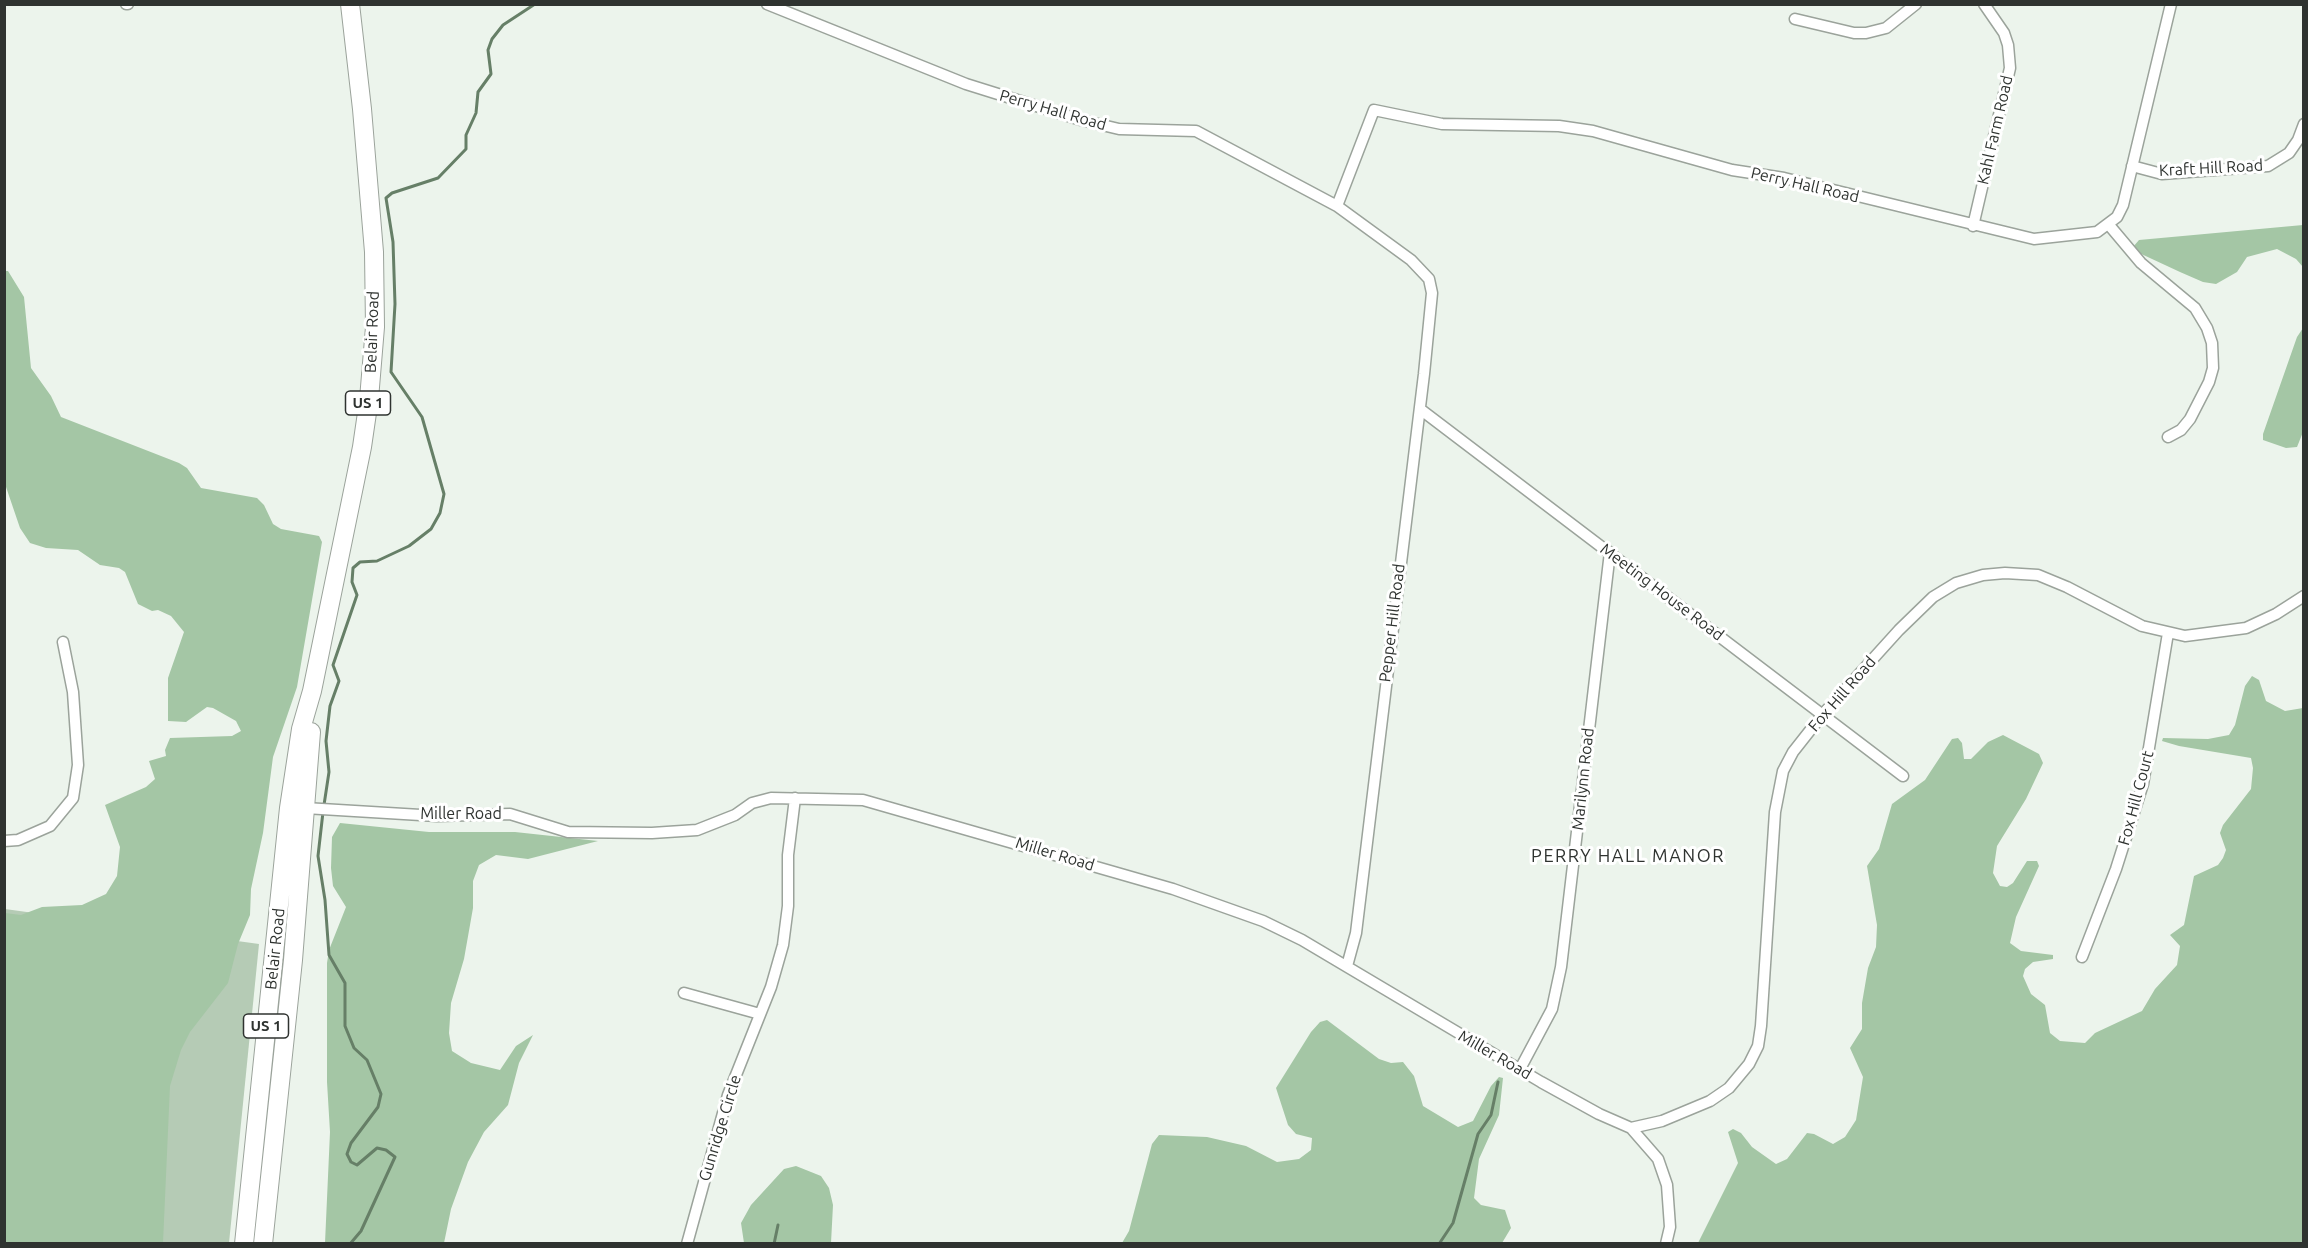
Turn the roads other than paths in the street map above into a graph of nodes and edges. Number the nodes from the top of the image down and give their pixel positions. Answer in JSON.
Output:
{"nodes":[{"id":1,"x":350,"y":4,"type":"edge"},
{"id":2,"x":766,"y":4,"type":"edge"},
{"id":3,"x":1916,"y":4,"type":"edge"},
{"id":4,"x":1984,"y":4,"type":"edge"},
{"id":5,"x":2171,"y":4,"type":"edge"},
{"id":6,"x":1795,"y":19,"type":"dead end"},
{"id":7,"x":2304,"y":124,"type":"edge"},
{"id":8,"x":2132,"y":166,"type":"junction"},
{"id":9,"x":1337,"y":206,"type":"junction"},
{"id":10,"x":2109,"y":225,"type":"junction"},
{"id":11,"x":1973,"y":226,"type":"junction"},
{"id":12,"x":1429,"y":279,"type":"joint"},
{"id":13,"x":1420,"y":409,"type":"junction"},
{"id":14,"x":2168,"y":437,"type":"dead end"},
{"id":15,"x":1610,"y":552,"type":"junction"},
{"id":16,"x":2304,"y":596,"type":"edge"},
{"id":17,"x":2168,"y":633,"type":"junction"},
{"id":18,"x":63,"y":642,"type":"dead end"},
{"id":19,"x":1823,"y":714,"type":"junction"},
{"id":20,"x":1904,"y":776,"type":"dead end"},
{"id":21,"x":795,"y":798,"type":"junction"},
{"id":22,"x":310,"y":808,"type":"junction"},
{"id":23,"x":4,"y":841,"type":"edge"},
{"id":24,"x":2082,"y":957,"type":"dead end"},
{"id":25,"x":1347,"y":966,"type":"junction"},
{"id":26,"x":684,"y":993,"type":"dead end"},
{"id":27,"x":760,"y":1014,"type":"junction"},
{"id":28,"x":1520,"y":1069,"type":"junction"},
{"id":29,"x":1631,"y":1128,"type":"junction"},
{"id":30,"x":243,"y":1244,"type":"edge"},
{"id":31,"x":263,"y":1244,"type":"edge"},
{"id":32,"x":687,"y":1244,"type":"edge"},
{"id":33,"x":1666,"y":1244,"type":"edge"}],
"edges":[{"from":1,"to":22,"type":"highway","name":"Belair Road","number":"US 1"},
{"from":2,"to":9,"type":"street","name":"Perry Hall Road"},
{"from":3,"to":6,"type":"street"},
{"from":4,"to":11,"type":"street","name":"Kahl Farm Road"},
{"from":5,"to":8,"type":"street"},
{"from":7,"to":8,"type":"street","name":"Kraft Hill Road"},
{"from":8,"to":10,"type":"street"},
{"from":9,"to":11,"type":"street","name":"Perry Hall Road"},
{"from":9,"to":12,"type":"street","name":"Perry Hall Road"},
{"from":10,"to":11,"type":"street","name":"Perry Hall Road"},
{"from":10,"to":14,"type":"street"},
{"from":12,"to":13,"type":"street","name":"Pepper Hill Road"},
{"from":13,"to":15,"type":"street","name":"Meeting House Road"},
{"from":13,"to":25,"type":"street","name":"Pepper Hill Road"},
{"from":15,"to":19,"type":"street","name":"Meeting House Road"},
{"from":15,"to":28,"type":"street","name":"Marilynn Road"},
{"from":16,"to":17,"type":"street","name":"Fox Hill Road"},
{"from":17,"to":19,"type":"street","name":"Fox Hill Road"},
{"from":17,"to":24,"type":"street","name":"Fox Hill Court"},
{"from":18,"to":23,"type":"street"},
{"from":19,"to":20,"type":"street","name":"Meeting House Road"},
{"from":19,"to":29,"type":"street","name":"Fox Hill Road"},
{"from":21,"to":22,"type":"street","name":"Miller Road"},
{"from":21,"to":25,"type":"street","name":"Miller Road"},
{"from":21,"to":27,"type":"street","name":"Gunridge Circle"},
{"from":22,"to":30,"type":"highway","name":"Belair Road","number":"US 1"},
{"from":22,"to":31,"type":"highway","name":"Belair Road","number":"US 1"},
{"from":25,"to":28,"type":"street","name":"Miller Road"},
{"from":26,"to":27,"type":"street"},
{"from":27,"to":32,"type":"street","name":"Gunridge Circle"},
{"from":28,"to":29,"type":"street","name":"Miller Road"},
{"from":29,"to":33,"type":"street","name":"Miller Road"}]}
